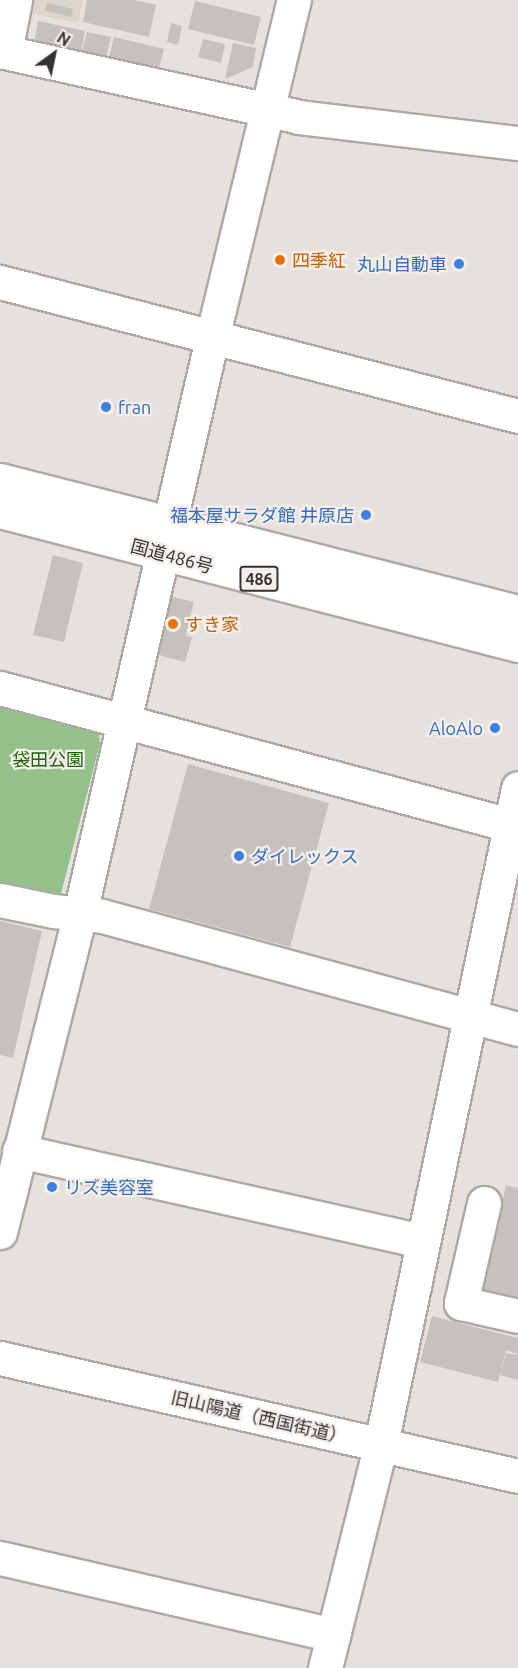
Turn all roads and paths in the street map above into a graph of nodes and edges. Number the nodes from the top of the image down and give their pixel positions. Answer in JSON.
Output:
{"nodes":[{"id":1,"x":15,"y":0,"type":"edge"},
{"id":2,"x":294,"y":0,"type":"edge"},
{"id":3,"x":2,"y":51,"type":"edge"},
{"id":4,"x":267,"y":110,"type":"junction"},
{"id":5,"x":518,"y":143,"type":"edge"},
{"id":6,"x":0,"y":282,"type":"edge"},
{"id":7,"x":212,"y":338,"type":"junction"},
{"id":8,"x":518,"y":416,"type":"edge"},
{"id":9,"x":0,"y":480,"type":"edge"},
{"id":10,"x":0,"y":512,"type":"edge"},
{"id":11,"x":165,"y":538,"type":"junction"},
{"id":12,"x":518,"y":612,"type":"edge"},
{"id":13,"x":518,"y":645,"type":"edge"},
{"id":14,"x":0,"y":688,"type":"edge"},
{"id":15,"x":125,"y":722,"type":"junction"},
{"id":16,"x":518,"y":788,"type":"edge"},
{"id":17,"x":510,"y":825,"type":"junction"},
{"id":18,"x":0,"y":900,"type":"edge"},
{"id":19,"x":80,"y":913,"type":"junction"},
{"id":20,"x":472,"y":1019,"type":"junction"},
{"id":21,"x":518,"y":1029,"type":"edge"},
{"id":22,"x":20,"y":1151,"type":"junction"},
{"id":23,"x":484,"y":1203,"type":"dead end"},
{"id":24,"x":0,"y":1232,"type":"edge"},
{"id":25,"x":422,"y":1241,"type":"junction"},
{"id":26,"x":415,"y":1277,"type":"junction"},
{"id":27,"x":465,"y":1289,"type":"junction"},
{"id":28,"x":518,"y":1316,"type":"edge"},
{"id":29,"x":0,"y":1358,"type":"edge"},
{"id":30,"x":381,"y":1444,"type":"junction"},
{"id":31,"x":518,"y":1476,"type":"edge"},
{"id":32,"x":0,"y":1558,"type":"edge"},
{"id":33,"x":333,"y":1635,"type":"junction"},
{"id":34,"x":325,"y":1668,"type":"edge"}],
"edges":[{"from":1,"to":3,"type":"main road"},
{"from":2,"to":4,"type":"main road"},
{"from":3,"to":4,"type":"main road"},
{"from":4,"to":5,"type":"main road"},
{"from":4,"to":7,"type":"main road"},
{"from":6,"to":7,"type":"main road"},
{"from":7,"to":8,"type":"main road"},
{"from":7,"to":11,"type":"main road"},
{"from":9,"to":11,"type":"main road","name":"国道486号","number":"486"},
{"from":10,"to":11,"type":"main road","name":"国道486号","number":"486"},
{"from":11,"to":12,"type":"main road","name":"国道486号","number":"486"},
{"from":11,"to":13,"type":"main road","name":"国道486号","number":"486"},
{"from":11,"to":15,"type":"main road"},
{"from":14,"to":15,"type":"main road"},
{"from":15,"to":17,"type":"main road"},
{"from":15,"to":19,"type":"main road"},
{"from":16,"to":17,"type":"main road"},
{"from":17,"to":20,"type":"main road"},
{"from":18,"to":19,"type":"main road"},
{"from":19,"to":20,"type":"main road"},
{"from":19,"to":22,"type":"main road"},
{"from":20,"to":21,"type":"main road"},
{"from":20,"to":25,"type":"main road"},
{"from":22,"to":24,"type":"main road"},
{"from":22,"to":25,"type":"main road"},
{"from":23,"to":27,"type":"main road"},
{"from":25,"to":26,"type":"main road"},
{"from":26,"to":27,"type":"main road"},
{"from":26,"to":30,"type":"main road"},
{"from":27,"to":28,"type":"main road"},
{"from":29,"to":30,"type":"main road","name":"旧山陽道（西国街道）"},
{"from":30,"to":31,"type":"main road","name":"旧山陽道（西国街道）"},
{"from":30,"to":33,"type":"main road"},
{"from":32,"to":33,"type":"main road"},
{"from":33,"to":34,"type":"main road"}]}
